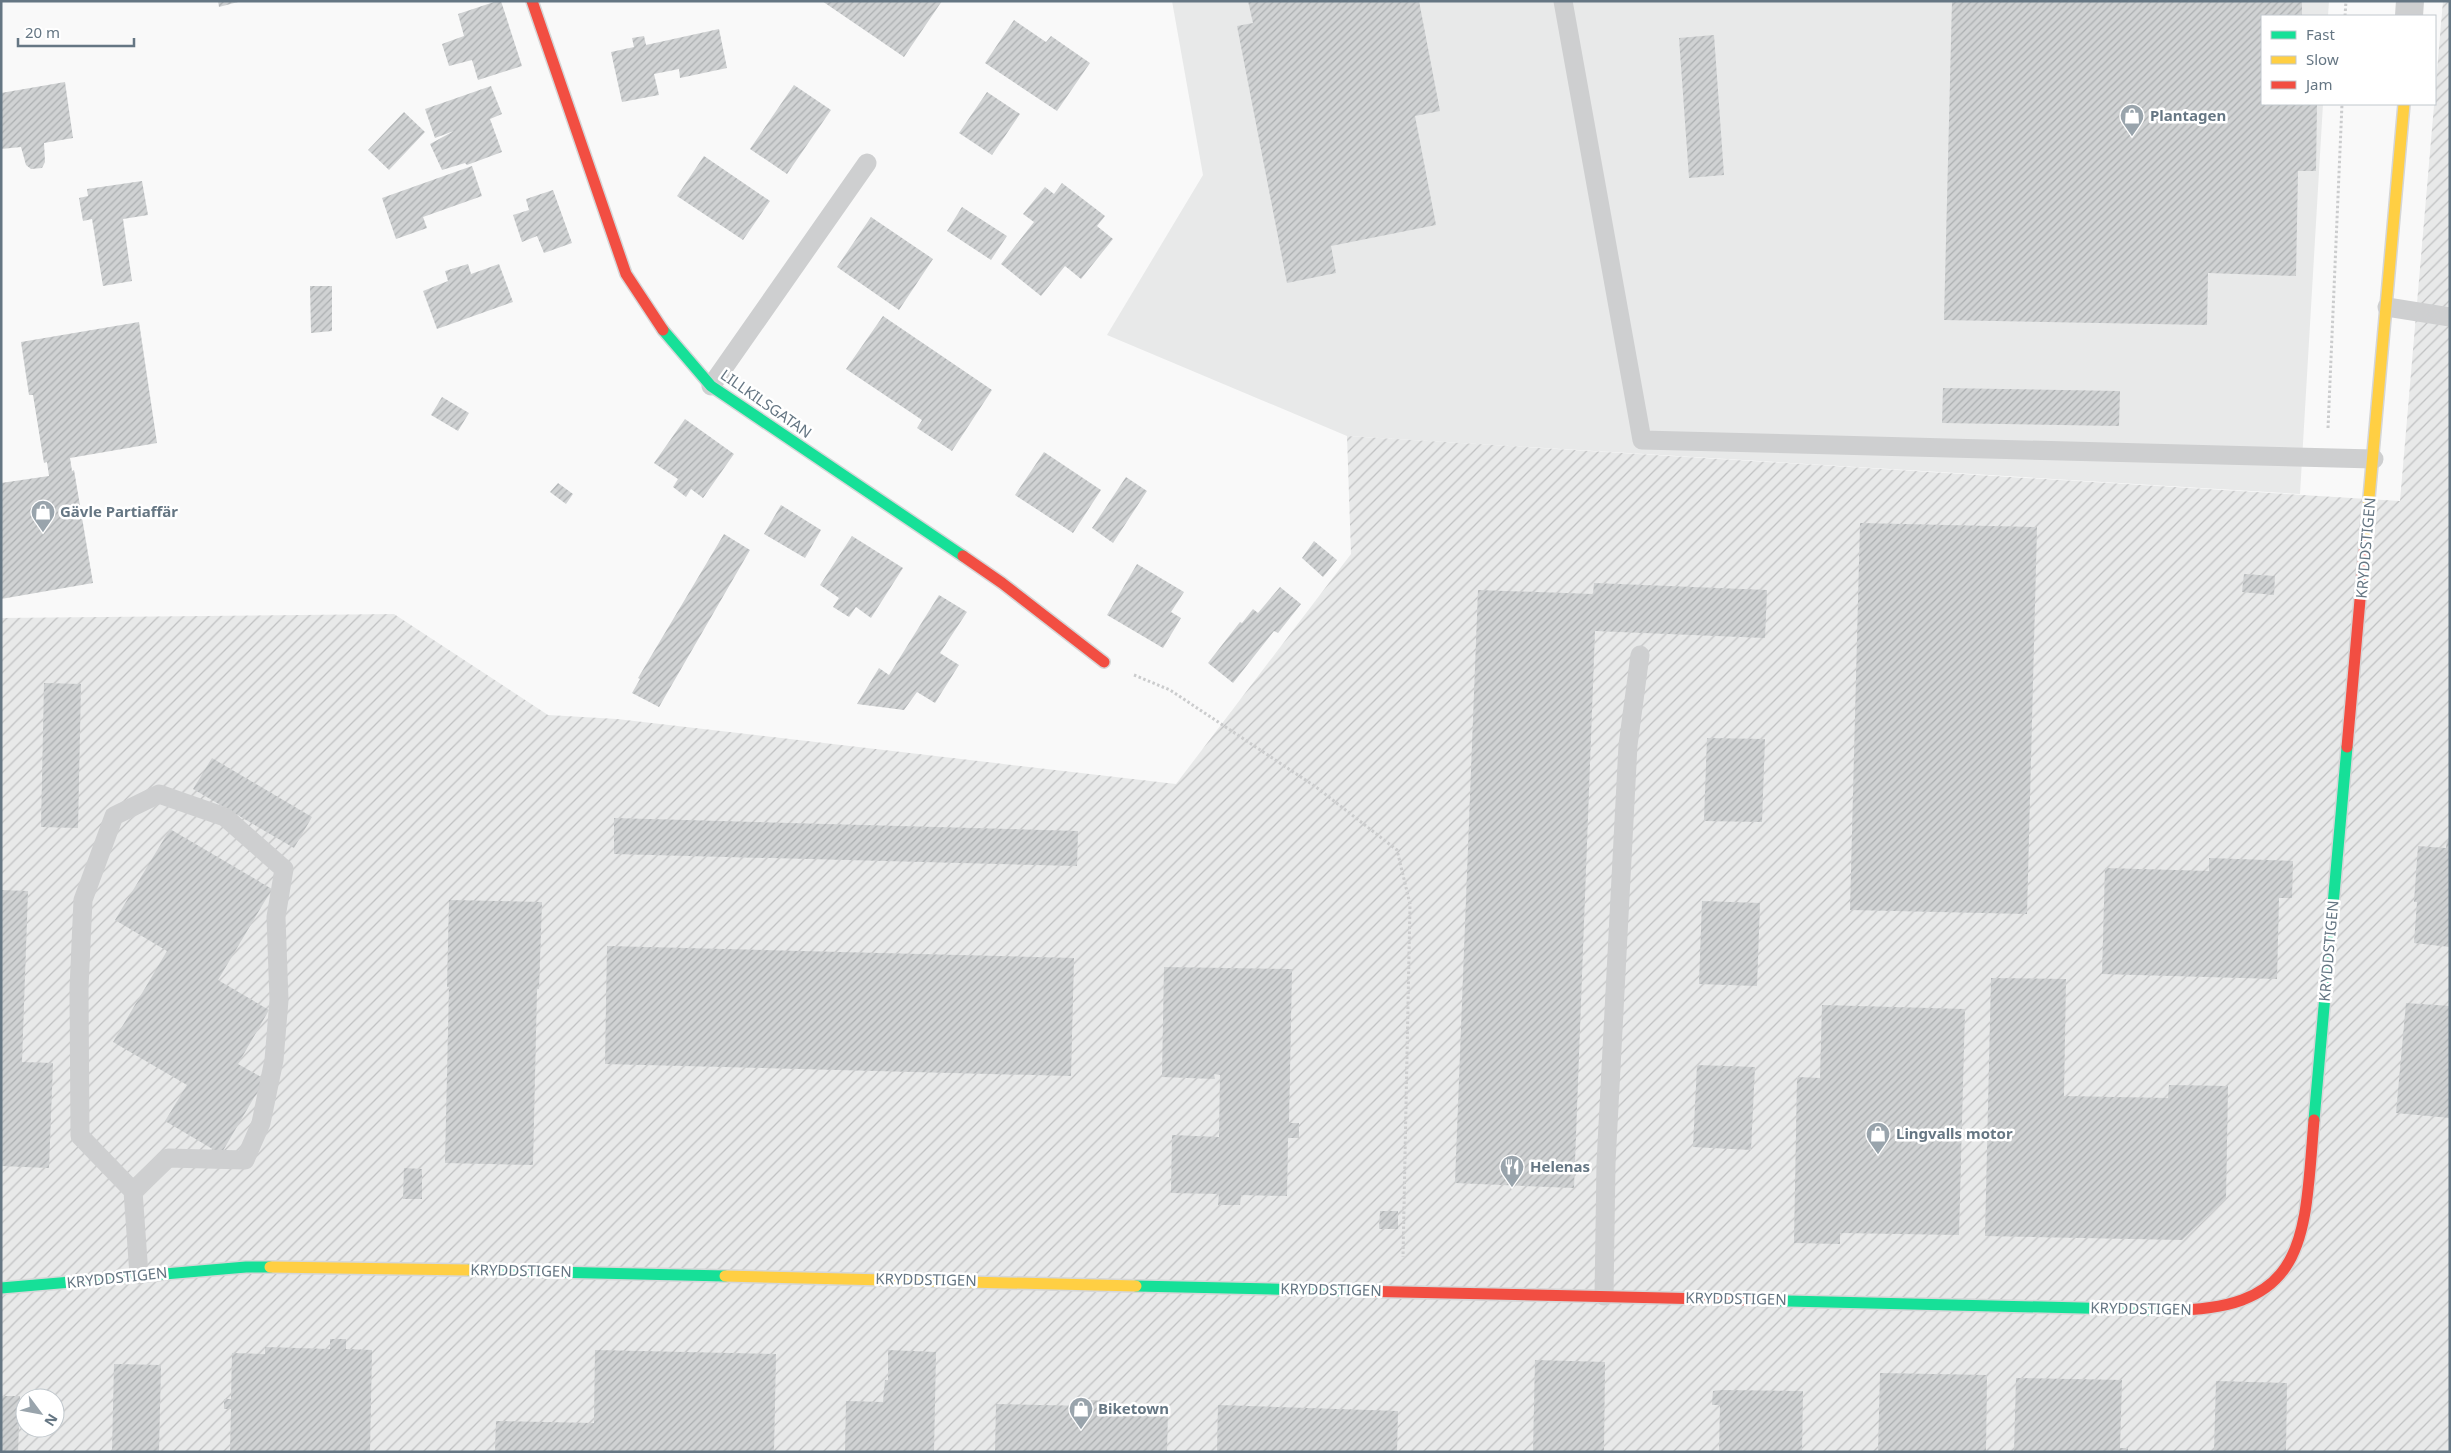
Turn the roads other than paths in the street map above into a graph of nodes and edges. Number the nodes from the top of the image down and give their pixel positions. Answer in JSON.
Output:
{"nodes":[{"id":1,"x":532,"y":1,"type":"edge"},
{"id":2,"x":1563,"y":1,"type":"edge"},
{"id":3,"x":2410,"y":1,"type":"edge"},
{"id":4,"x":2410,"y":15,"type":"edge"},
{"id":5,"x":2404,"y":105,"type":"edge"},
{"id":6,"x":867,"y":163,"type":"dead end"},
{"id":7,"x":2387,"y":306,"type":"junction"},
{"id":8,"x":2450,"y":317,"type":"edge"},
{"id":9,"x":711,"y":386,"type":"junction"},
{"id":10,"x":2374,"y":459,"type":"junction"},
{"id":11,"x":1640,"y":655,"type":"dead end"},
{"id":12,"x":1104,"y":662,"type":"road end"},
{"id":13,"x":133,"y":1191,"type":"junction"},
{"id":14,"x":139,"y":1275,"type":"junction"},
{"id":15,"x":1,"y":1288,"type":"edge"},
{"id":16,"x":1604,"y":1296,"type":"junction"}],
"edges":[{"from":1,"to":9,"type":"street","name":"LILLKILSGATAN"},
{"from":2,"to":10,"type":"lane"},
{"from":3,"to":4,"type":"street"},
{"from":5,"to":7,"type":"street","name":"KRYDDSTIGEN"},
{"from":6,"to":9,"type":"lane"},
{"from":7,"to":8,"type":"lane"},
{"from":7,"to":10,"type":"street","name":"KRYDDSTIGEN"},
{"from":9,"to":12,"type":"street","name":"LILLKILSGATAN"},
{"from":10,"to":16,"type":"street","name":"KRYDDSTIGEN"},
{"from":11,"to":16,"type":"lane"},
{"from":13,"to":13,"type":"lane"},
{"from":13,"to":14,"type":"lane"},
{"from":14,"to":15,"type":"street","name":"KRYDDSTIGEN"},
{"from":14,"to":16,"type":"street","name":"KRYDDSTIGEN"}]}
